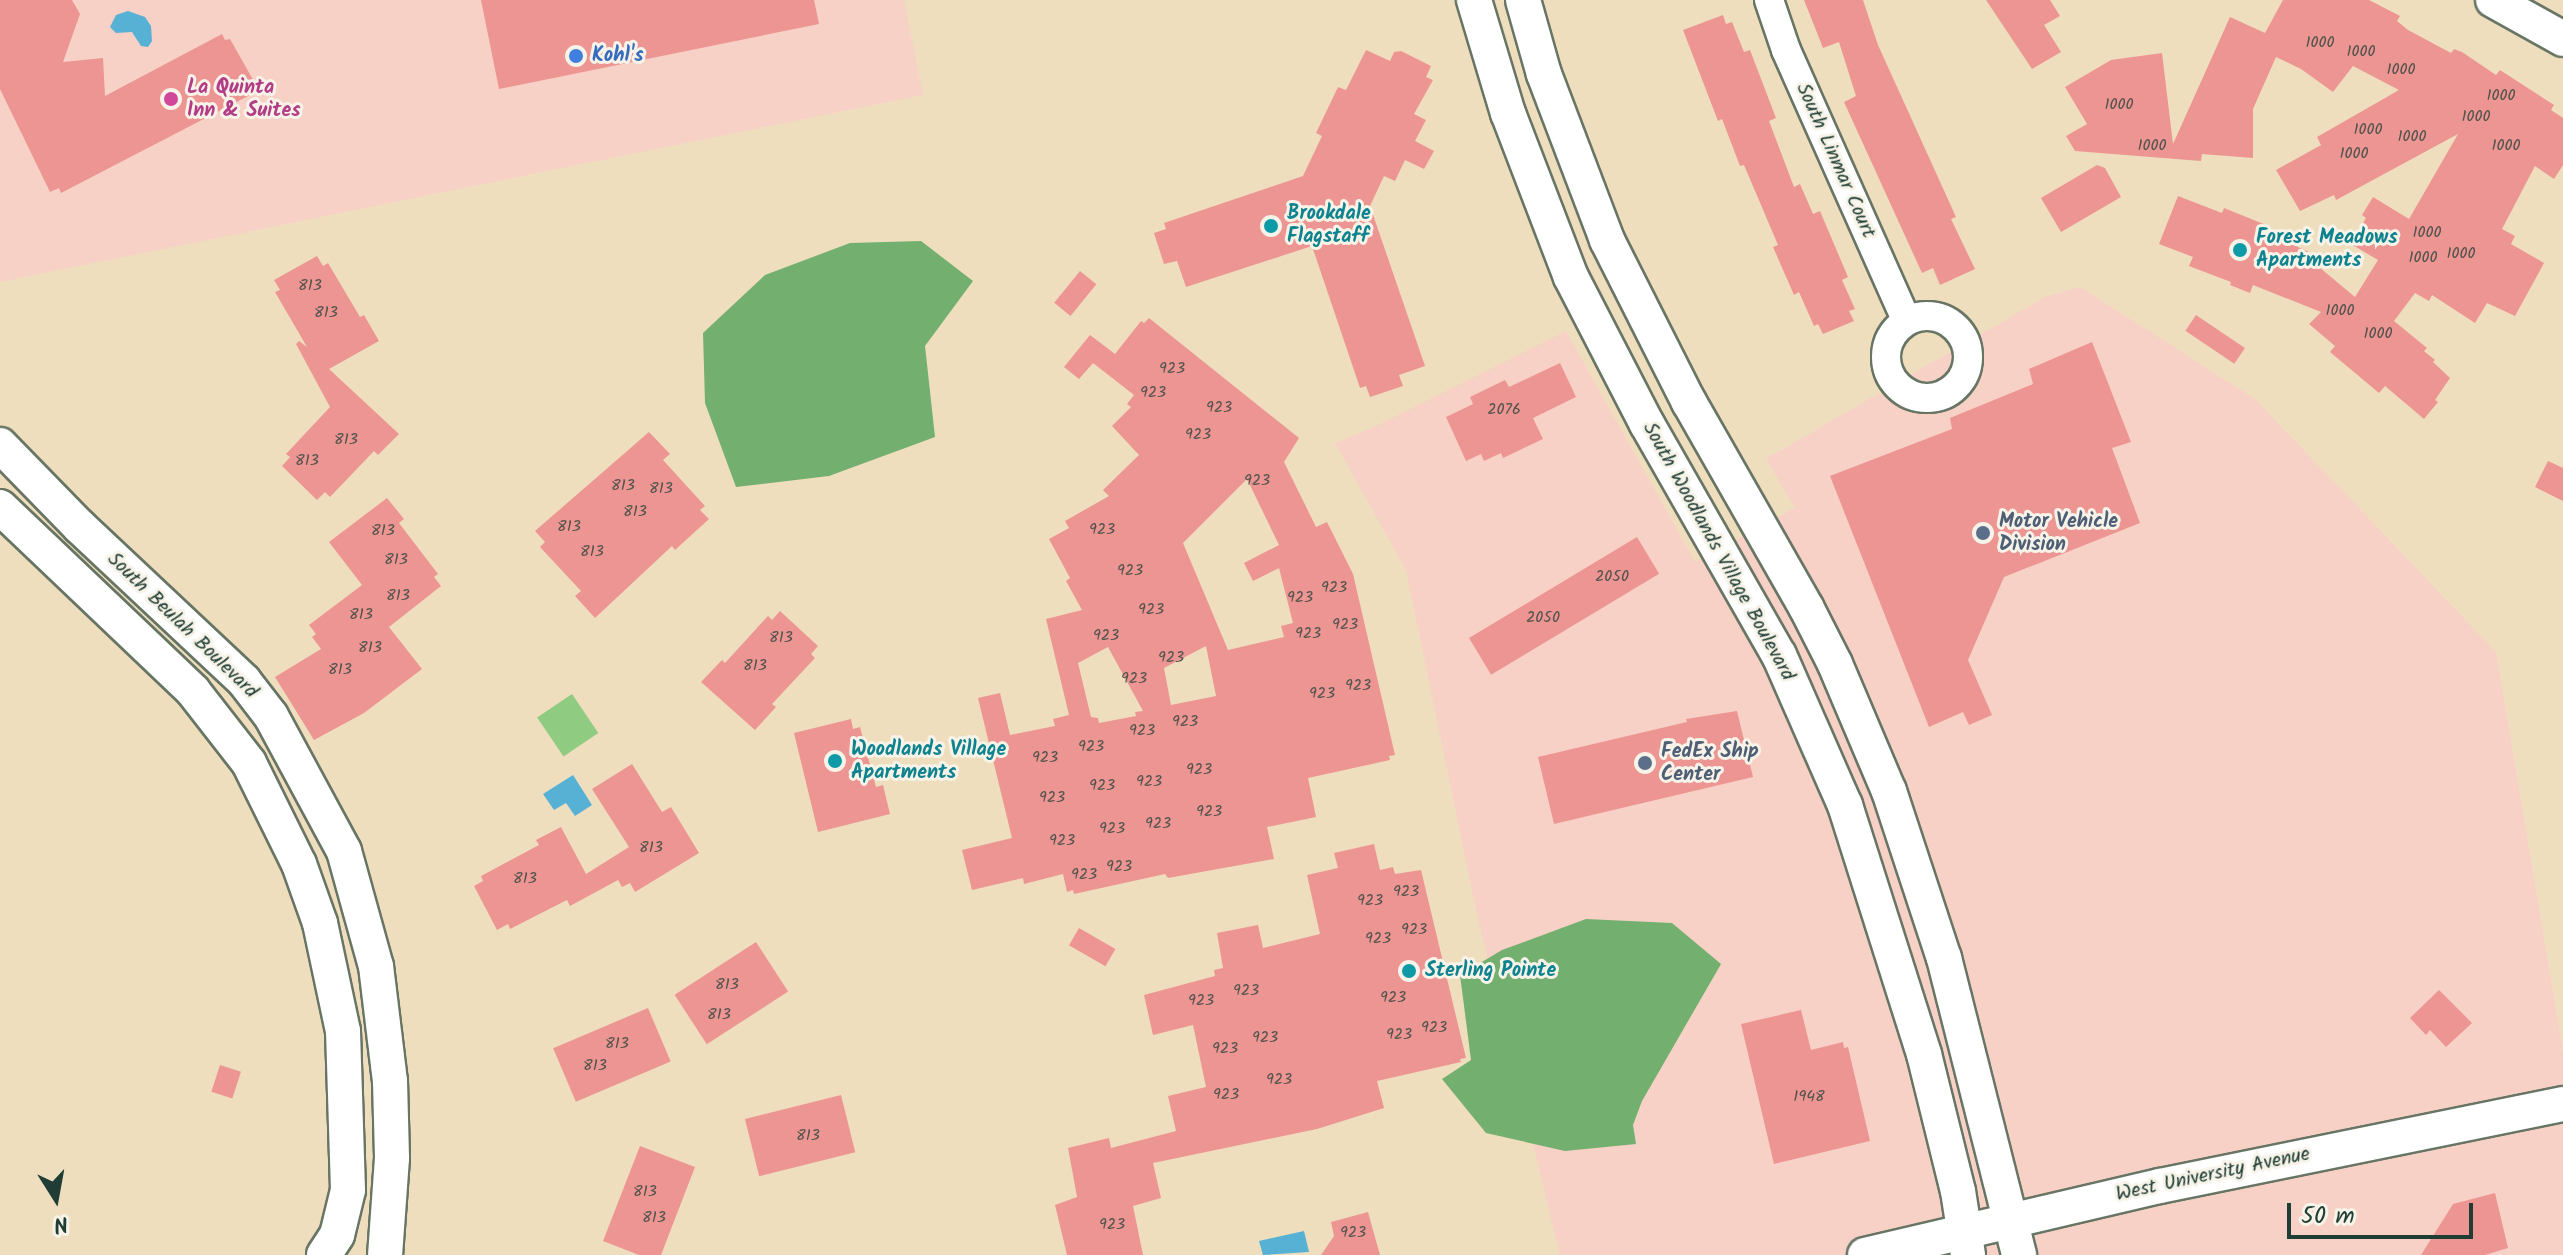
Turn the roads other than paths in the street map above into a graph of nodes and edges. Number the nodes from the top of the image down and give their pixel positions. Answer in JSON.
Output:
{"nodes":[{"id":1,"x":1474,"y":0,"type":"edge"},
{"id":2,"x":1523,"y":0,"type":"edge"},
{"id":3,"x":1769,"y":0,"type":"edge"},
{"id":4,"x":2493,"y":0,"type":"edge"},
{"id":5,"x":2563,"y":39,"type":"edge"},
{"id":6,"x":1906,"y":320,"type":"dead end"},
{"id":7,"x":0,"y":445,"type":"edge"},
{"id":8,"x":0,"y":507,"type":"edge"},
{"id":9,"x":2563,"y":1104,"type":"edge"},
{"id":10,"x":2010,"y":1220,"type":"junction"},
{"id":11,"x":1966,"y":1243,"type":"edge"},
{"id":12,"x":324,"y":1255,"type":"edge"},
{"id":13,"x":385,"y":1255,"type":"edge"},
{"id":14,"x":1865,"y":1255,"type":"edge"},
{"id":15,"x":2019,"y":1255,"type":"edge"}],
"edges":[{"from":1,"to":11,"type":"street","name":"South Woodlands Village Boulevard"},
{"from":2,"to":10,"type":"street"},
{"from":3,"to":6,"type":"street","name":"South Linmar Court"},
{"from":4,"to":5,"type":"street"},
{"from":7,"to":13,"type":"street","name":"South Beulah Boulevard"},
{"from":8,"to":12,"type":"street","name":"South Beulah Boulevard"},
{"from":9,"to":10,"type":"street","name":"West University Avenue"},
{"from":10,"to":11,"type":"street","name":"West University Avenue"},
{"from":10,"to":15,"type":"street"},
{"from":11,"to":14,"type":"street","name":"West University Avenue"}]}
